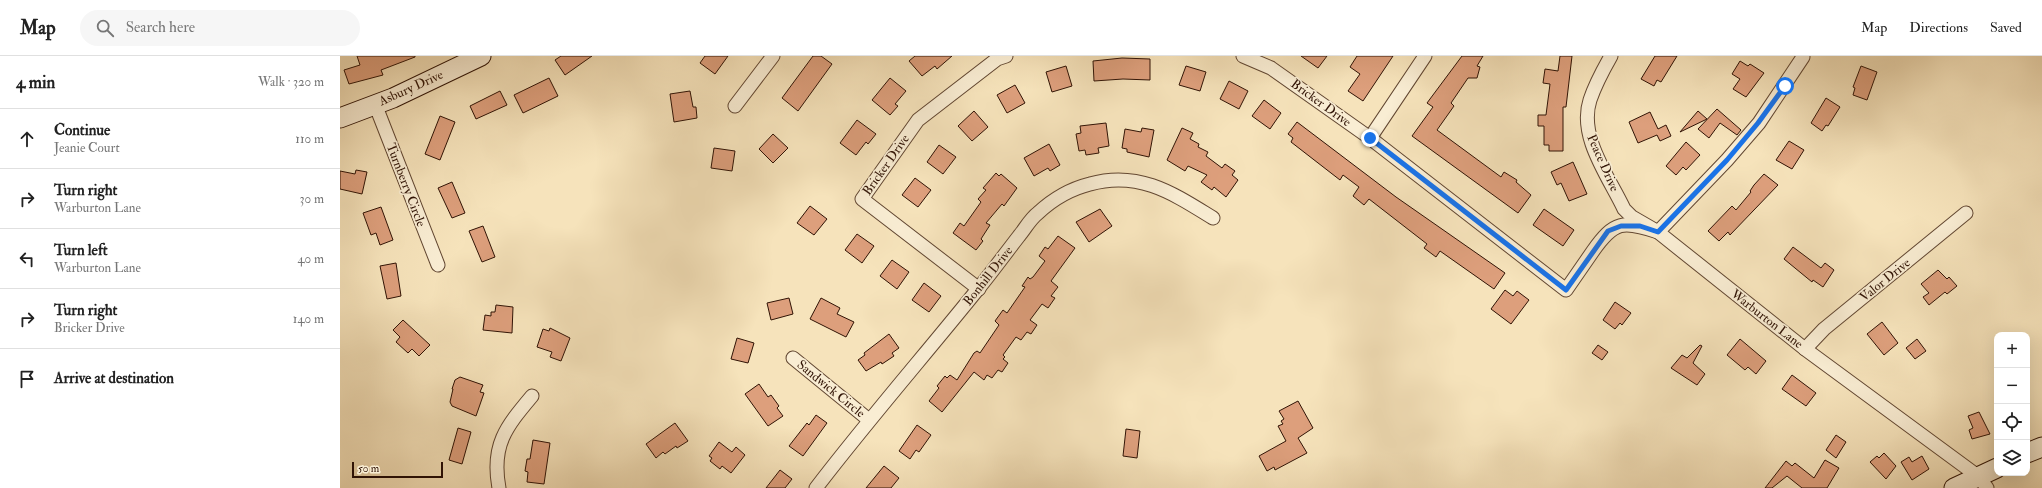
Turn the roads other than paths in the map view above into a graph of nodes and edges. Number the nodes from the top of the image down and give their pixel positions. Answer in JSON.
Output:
{"nodes":[{"id":1,"x":481,"y":56,"type":"edge"},
{"id":2,"x":773,"y":56,"type":"edge"},
{"id":3,"x":1006,"y":56,"type":"edge"},
{"id":4,"x":1243,"y":56,"type":"edge"},
{"id":5,"x":1425,"y":56,"type":"edge"},
{"id":6,"x":1611,"y":56,"type":"edge"},
{"id":7,"x":1803,"y":58,"type":"dead end"},
{"id":8,"x":375,"y":104,"type":"junction"},
{"id":9,"x":735,"y":106,"type":"dead end"},
{"id":10,"x":340,"y":118,"type":"edge"},
{"id":11,"x":1370,"y":138,"type":"junction"},
{"id":12,"x":1966,"y":213,"type":"dead end"},
{"id":13,"x":1213,"y":218,"type":"dead end"},
{"id":14,"x":1658,"y":232,"type":"junction"},
{"id":15,"x":438,"y":265,"type":"dead end"},
{"id":16,"x":979,"y":288,"type":"junction"},
{"id":17,"x":1566,"y":290,"type":"joint"},
{"id":18,"x":1805,"y":349,"type":"junction"},
{"id":19,"x":793,"y":358,"type":"dead end"},
{"id":20,"x":532,"y":396,"type":"dead end"},
{"id":21,"x":869,"y":420,"type":"junction"},
{"id":22,"x":2042,"y":446,"type":"edge"},
{"id":23,"x":2030,"y":452,"type":"edge"},
{"id":24,"x":1994,"y":471,"type":"edge"},
{"id":25,"x":1983,"y":483,"type":"edge"},
{"id":26,"x":499,"y":488,"type":"edge"},
{"id":27,"x":816,"y":488,"type":"edge"},
{"id":28,"x":1954,"y":488,"type":"edge"}],
"edges":[{"from":1,"to":8,"type":"street","name":"Asbury Drive"},
{"from":2,"to":9,"type":"street"},
{"from":3,"to":16,"type":"street","name":"Bricker Drive"},
{"from":4,"to":11,"type":"street","name":"Bricker Drive"},
{"from":5,"to":11,"type":"street"},
{"from":6,"to":14,"type":"street","name":"Peace Drive"},
{"from":7,"to":14,"type":"street"},
{"from":8,"to":10,"type":"street","name":"Asbury Drive"},
{"from":8,"to":15,"type":"street","name":"Turnberry Circle"},
{"from":11,"to":17,"type":"street","name":"Bricker Drive"},
{"from":12,"to":18,"type":"street","name":"Valor Drive"},
{"from":13,"to":16,"type":"street","name":"Bonhill Drive"},
{"from":14,"to":17,"type":"street","name":"Warburton Lane"},
{"from":14,"to":18,"type":"street","name":"Warburton Lane"},
{"from":16,"to":21,"type":"street","name":"Bonhill Drive"},
{"from":18,"to":25,"type":"street","name":"Warburton Lane"},
{"from":19,"to":21,"type":"street","name":"Sandwick Circle"},
{"from":20,"to":26,"type":"street"},
{"from":21,"to":27,"type":"street","name":"Bonhill Drive"},
{"from":22,"to":23,"type":"street"},
{"from":24,"to":25,"type":"street"},
{"from":25,"to":28,"type":"street"}]}
